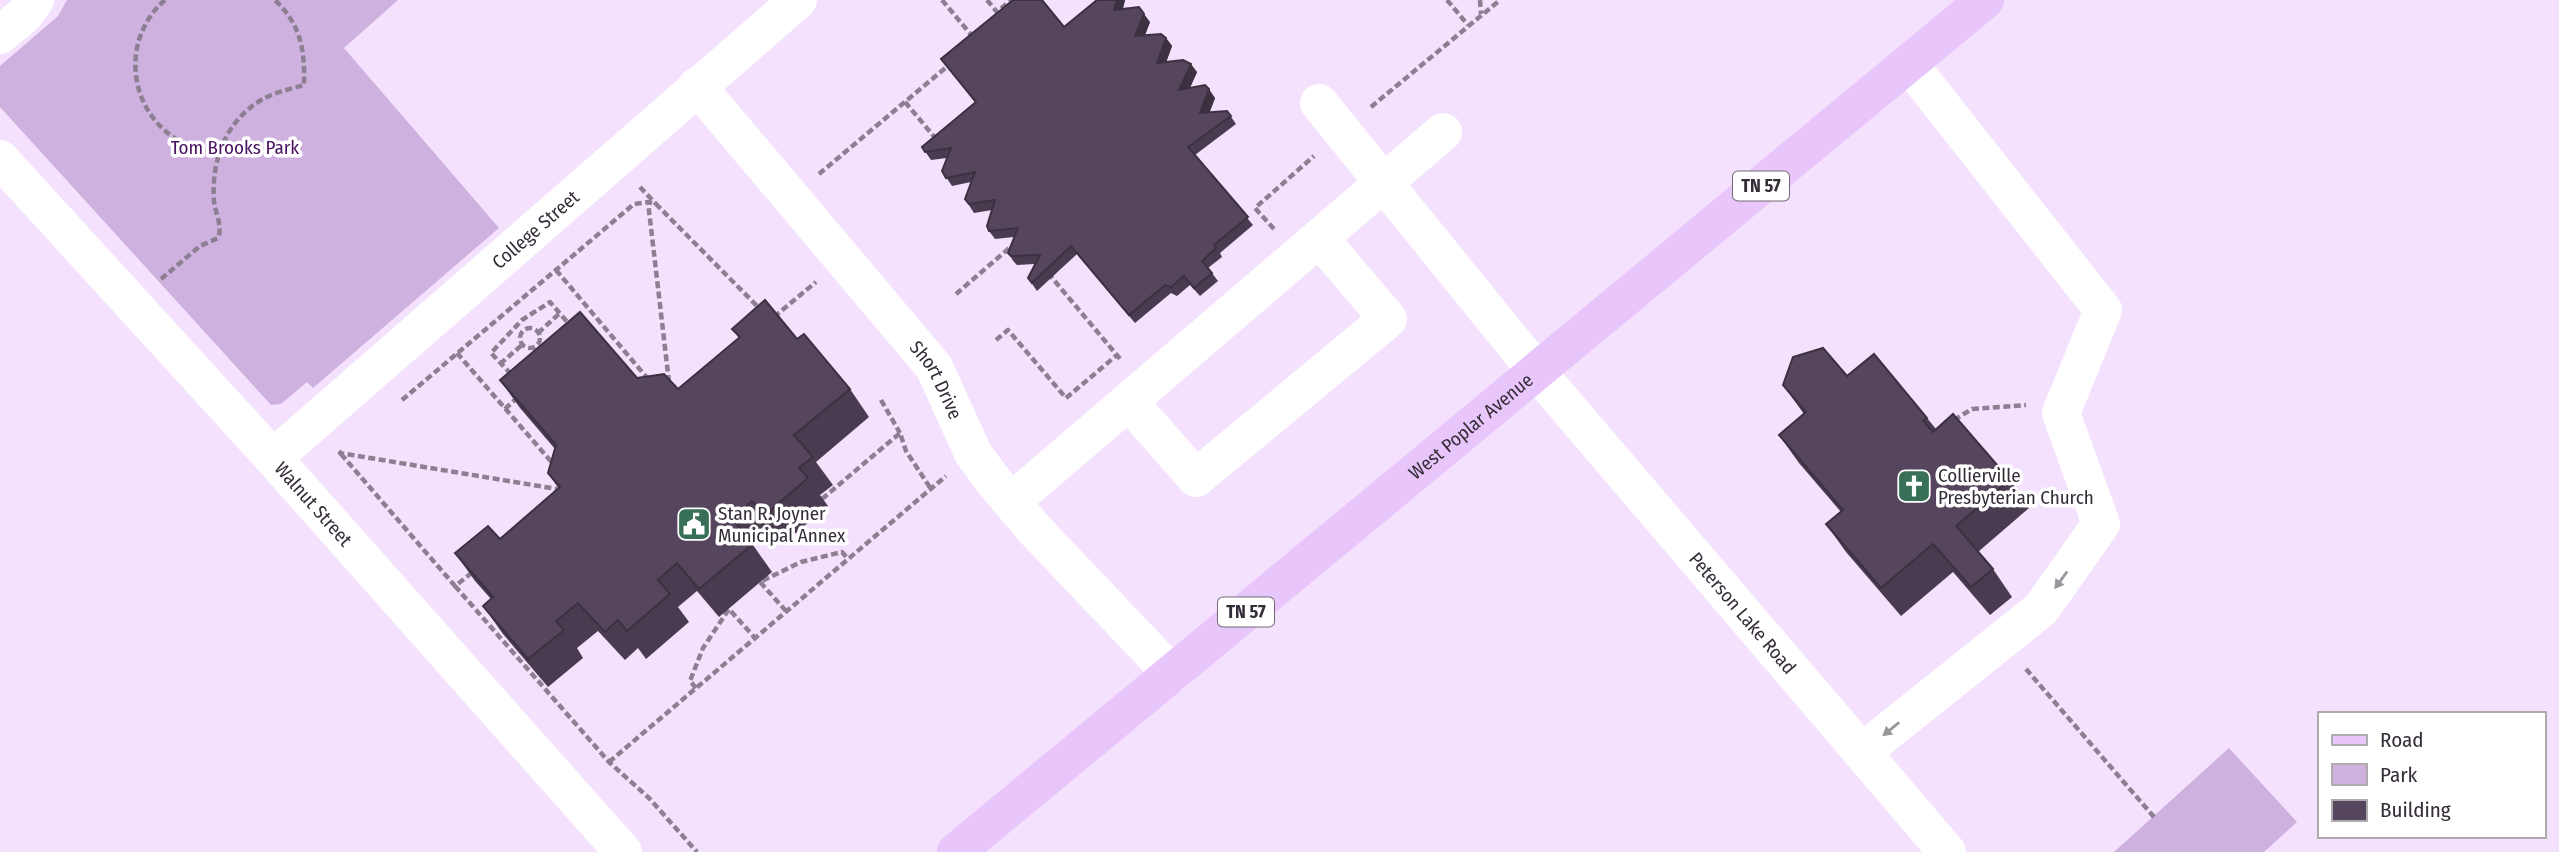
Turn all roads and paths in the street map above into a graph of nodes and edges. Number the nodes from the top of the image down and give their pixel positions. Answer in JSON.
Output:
{"nodes":[{"id":1,"x":36,"y":0,"type":"edge"},
{"id":2,"x":275,"y":0,"type":"edge"},
{"id":3,"x":798,"y":0,"type":"edge"},
{"id":4,"x":942,"y":0,"type":"edge"},
{"id":5,"x":987,"y":0,"type":"edge"},
{"id":6,"x":1011,"y":0,"type":"edge"},
{"id":7,"x":1447,"y":0,"type":"edge"},
{"id":8,"x":1480,"y":0,"type":"edge"},
{"id":9,"x":1500,"y":0,"type":"edge"},
{"id":10,"x":1985,"y":0,"type":"edge"},
{"id":11,"x":162,"y":1,"type":"edge"},
{"id":12,"x":1481,"y":15,"type":"junction"},
{"id":13,"x":1468,"y":26,"type":"junction"},
{"id":14,"x":0,"y":35,"type":"edge"},
{"id":15,"x":978,"y":42,"type":"edge"},
{"id":16,"x":957,"y":59,"type":"edge"},
{"id":17,"x":1909,"y":64,"type":"junction"},
{"id":18,"x":697,"y":86,"type":"junction"},
{"id":19,"x":905,"y":102,"type":"junction"},
{"id":20,"x":1330,"y":118,"type":"junction"},
{"id":21,"x":1443,"y":132,"type":"dead end"},
{"id":22,"x":940,"y":144,"type":"edge"},
{"id":23,"x":849,"y":149,"type":"dead end"},
{"id":24,"x":217,"y":152,"type":"junction"},
{"id":25,"x":0,"y":159,"type":"edge"},
{"id":26,"x":632,"y":178,"type":"dead end"},
{"id":27,"x":1384,"y":183,"type":"junction"},
{"id":28,"x":648,"y":202,"type":"junction"},
{"id":29,"x":656,"y":204,"type":"junction"},
{"id":30,"x":1020,"y":239,"type":"edge"},
{"id":31,"x":1266,"y":239,"type":"dead end"},
{"id":32,"x":1320,"y":239,"type":"junction"},
{"id":33,"x":843,"y":259,"type":"junction"},
{"id":34,"x":556,"y":270,"type":"junction"},
{"id":35,"x":1046,"y":271,"type":"edge"},
{"id":36,"x":956,"y":294,"type":"dead end"},
{"id":37,"x":139,"y":311,"type":"junction"},
{"id":38,"x":560,"y":313,"type":"junction"},
{"id":39,"x":517,"y":324,"type":"junction"},
{"id":40,"x":603,"y":326,"type":"junction"},
{"id":41,"x":523,"y":331,"type":"junction"},
{"id":42,"x":538,"y":332,"type":"junction"},
{"id":43,"x":562,"y":332,"type":"edge"},
{"id":44,"x":594,"y":334,"type":"edge"},
{"id":45,"x":996,"y":340,"type":"dead end"},
{"id":46,"x":523,"y":344,"type":"junction"},
{"id":47,"x":536,"y":345,"type":"junction"},
{"id":48,"x":542,"y":352,"type":"edge"},
{"id":49,"x":1132,"y":352,"type":"dead end"},
{"id":50,"x":457,"y":353,"type":"junction"},
{"id":51,"x":1117,"y":355,"type":"junction"},
{"id":52,"x":500,"y":364,"type":"junction"},
{"id":53,"x":518,"y":369,"type":"edge"},
{"id":54,"x":1538,"y":373,"type":"junction"},
{"id":55,"x":654,"y":386,"type":"edge"},
{"id":56,"x":524,"y":391,"type":"edge"},
{"id":57,"x":670,"y":392,"type":"edge"},
{"id":58,"x":881,"y":400,"type":"dead end"},
{"id":59,"x":1129,"y":402,"type":"junction"},
{"id":60,"x":2064,"y":406,"type":"junction"},
{"id":61,"x":393,"y":408,"type":"dead end"},
{"id":62,"x":505,"y":409,"type":"junction"},
{"id":63,"x":1947,"y":426,"type":"edge"},
{"id":64,"x":900,"y":433,"type":"junction"},
{"id":65,"x":351,"y":444,"type":"dead end"},
{"id":66,"x":340,"y":453,"type":"junction"},
{"id":67,"x":973,"y":453,"type":"junction"},
{"id":68,"x":273,"y":458,"type":"junction"},
{"id":69,"x":557,"y":469,"type":"edge"},
{"id":70,"x":564,"y":480,"type":"edge"},
{"id":71,"x":931,"y":489,"type":"junction"},
{"id":72,"x":570,"y":492,"type":"junction"},
{"id":73,"x":821,"y":499,"type":"dead end"},
{"id":74,"x":559,"y":500,"type":"edge"},
{"id":75,"x":1011,"y":502,"type":"junction"},
{"id":76,"x":848,"y":559,"type":"junction"},
{"id":77,"x":476,"y":569,"type":"edge"},
{"id":78,"x":455,"y":586,"type":"junction"},
{"id":79,"x":786,"y":612,"type":"junction"},
{"id":80,"x":2010,"y":633,"type":"junction"},
{"id":81,"x":755,"y":638,"type":"junction"},
{"id":82,"x":1172,"y":674,"type":"junction"},
{"id":83,"x":696,"y":688,"type":"junction"},
{"id":84,"x":1862,"y":752,"type":"junction"},
{"id":85,"x":609,"y":762,"type":"junction"},
{"id":86,"x":2154,"y":817,"type":"dead end"},
{"id":87,"x":623,"y":852,"type":"edge"},
{"id":88,"x":697,"y":852,"type":"edge"},
{"id":89,"x":956,"y":852,"type":"edge"},
{"id":90,"x":1947,"y":852,"type":"edge"}],
"edges":[{"from":1,"to":14,"type":"street"},
{"from":2,"to":24,"type":"path"},
{"from":3,"to":18,"type":"street","name":"College Street"},
{"from":4,"to":15,"type":"path"},
{"from":5,"to":6,"type":"path"},
{"from":7,"to":13,"type":"path"},
{"from":8,"to":12,"type":"path"},
{"from":9,"to":12,"type":"path"},
{"from":10,"to":17,"type":"main road","name":"West Poplar Avenue","number":"TN 57"},
{"from":11,"to":24,"type":"path"},
{"from":12,"to":13,"type":"path"},
{"from":13,"to":20,"type":"path"},
{"from":16,"to":19,"type":"path"},
{"from":17,"to":54,"type":"main road","name":"West Poplar Avenue","number":"TN 57"},
{"from":17,"to":60,"type":"street"},
{"from":18,"to":33,"type":"street","name":"Short Drive"},
{"from":18,"to":68,"type":"street","name":"College Street"},
{"from":19,"to":22,"type":"path"},
{"from":19,"to":23,"type":"path"},
{"from":20,"to":27,"type":"street","name":"Peterson Lake Road"},
{"from":20,"to":31,"type":"path"},
{"from":21,"to":27,"type":"street"},
{"from":24,"to":37,"type":"path"},
{"from":25,"to":37,"type":"street","name":"Walnut Street"},
{"from":26,"to":29,"type":"path"},
{"from":27,"to":32,"type":"street"},
{"from":27,"to":54,"type":"street","name":"Peterson Lake Road"},
{"from":28,"to":29,"type":"path"},
{"from":28,"to":34,"type":"path"},
{"from":28,"to":57,"type":"path"},
{"from":29,"to":33,"type":"path"},
{"from":30,"to":36,"type":"path"},
{"from":32,"to":59,"type":"street"},
{"from":32,"to":59,"type":"street"},
{"from":33,"to":67,"type":"street","name":"Short Drive"},
{"from":34,"to":40,"type":"path"},
{"from":34,"to":50,"type":"path"},
{"from":35,"to":51,"type":"path"},
{"from":37,"to":68,"type":"street","name":"Walnut Street"},
{"from":38,"to":39,"type":"path"},
{"from":38,"to":42,"type":"path"},
{"from":38,"to":43,"type":"path"},
{"from":39,"to":41,"type":"path"},
{"from":39,"to":52,"type":"path"},
{"from":40,"to":44,"type":"path"},
{"from":40,"to":55,"type":"path"},
{"from":41,"to":42,"type":"path"},
{"from":41,"to":46,"type":"path"},
{"from":42,"to":47,"type":"path"},
{"from":45,"to":51,"type":"path"},
{"from":46,"to":47,"type":"path"},
{"from":46,"to":52,"type":"path"},
{"from":47,"to":48,"type":"path"},
{"from":49,"to":51,"type":"path"},
{"from":50,"to":61,"type":"path"},
{"from":50,"to":62,"type":"path"},
{"from":52,"to":53,"type":"path"},
{"from":54,"to":82,"type":"main road","name":"West Poplar Avenue","number":"TN 57"},
{"from":54,"to":84,"type":"street","name":"Peterson Lake Road"},
{"from":56,"to":62,"type":"path"},
{"from":58,"to":64,"type":"path"},
{"from":59,"to":75,"type":"street"},
{"from":60,"to":63,"type":"path"},
{"from":60,"to":80,"type":"street","one_way":true},
{"from":62,"to":69,"type":"path"},
{"from":64,"to":71,"type":"path"},
{"from":64,"to":73,"type":"path"},
{"from":65,"to":66,"type":"path"},
{"from":66,"to":72,"type":"path"},
{"from":66,"to":78,"type":"path"},
{"from":67,"to":71,"type":"path"},
{"from":67,"to":75,"type":"street","name":"Short Drive"},
{"from":68,"to":87,"type":"street","name":"Walnut Street"},
{"from":70,"to":72,"type":"path"},
{"from":71,"to":76,"type":"path"},
{"from":72,"to":74,"type":"path"},
{"from":75,"to":82,"type":"street","name":"Short Drive"},
{"from":76,"to":79,"type":"path"},
{"from":76,"to":79,"type":"path"},
{"from":77,"to":78,"type":"path"},
{"from":78,"to":85,"type":"path"},
{"from":79,"to":81,"type":"path"},
{"from":80,"to":84,"type":"street","one_way":true},
{"from":80,"to":86,"type":"path"},
{"from":81,"to":83,"type":"path"},
{"from":81,"to":83,"type":"path"},
{"from":82,"to":89,"type":"main road","name":"West Poplar Avenue","number":"TN 57"},
{"from":83,"to":85,"type":"path"},
{"from":84,"to":90,"type":"street","name":"Peterson Lake Road"},
{"from":85,"to":88,"type":"path"}]}
